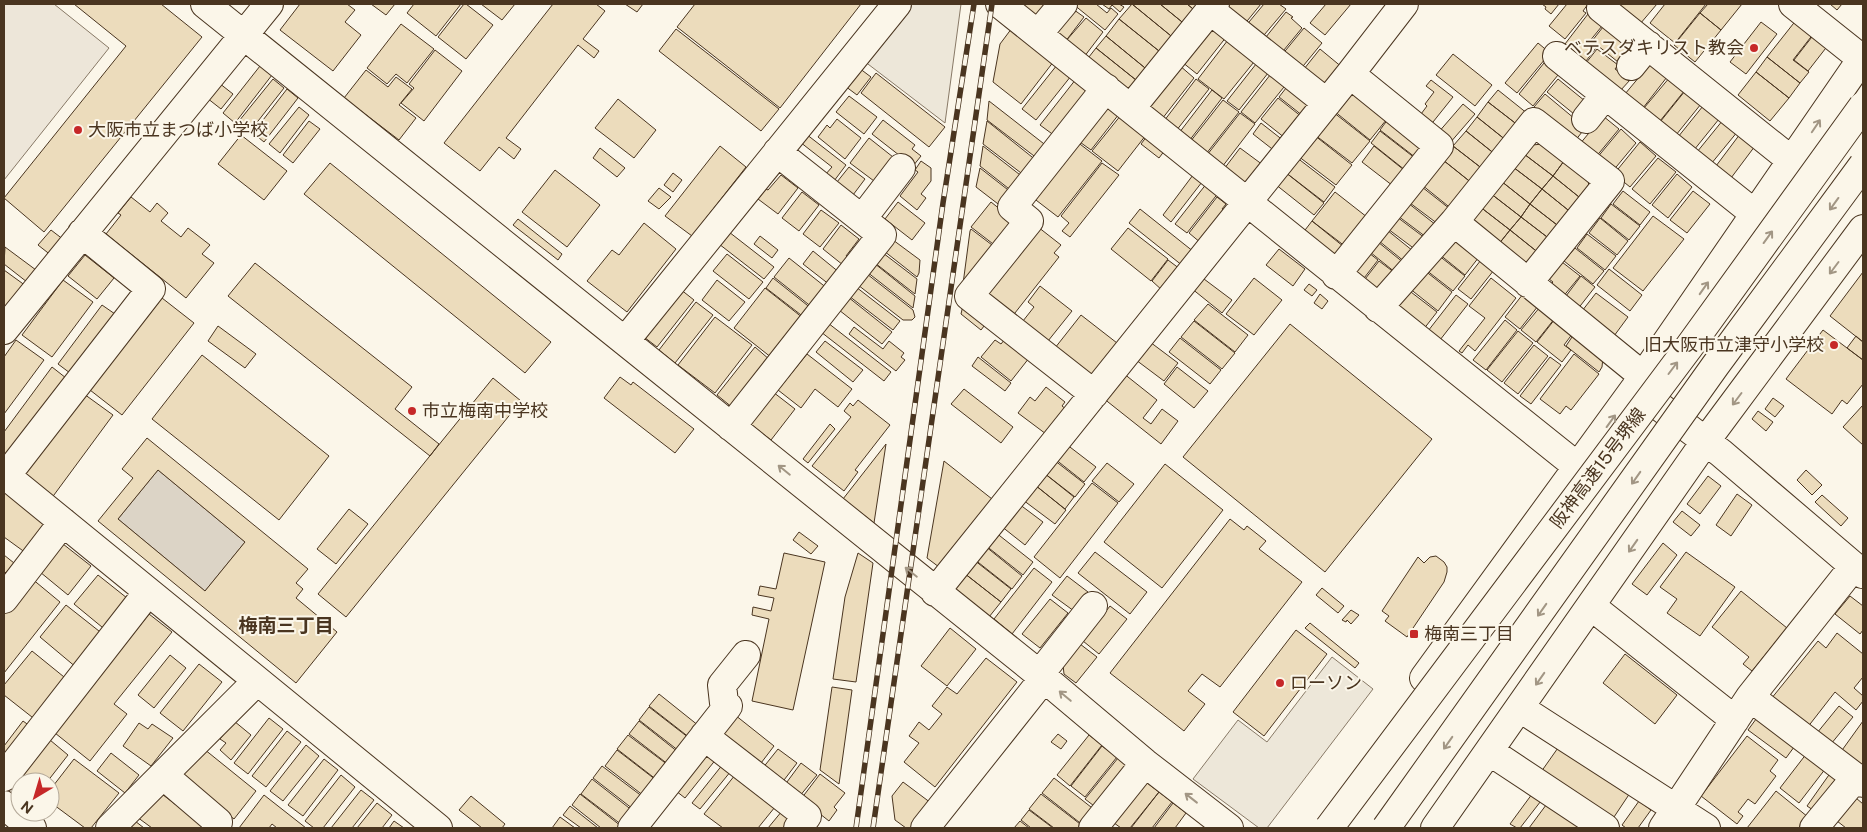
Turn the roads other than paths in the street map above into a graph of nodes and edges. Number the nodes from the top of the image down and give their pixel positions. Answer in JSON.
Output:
{"nodes":[{"id":1,"x":205,"y":4,"type":"edge"},
{"id":2,"x":269,"y":4,"type":"edge"},
{"id":3,"x":897,"y":4,"type":"edge"},
{"id":4,"x":1000,"y":4,"type":"edge"},
{"id":5,"x":1063,"y":4,"type":"edge"},
{"id":6,"x":1792,"y":4,"type":"edge"},
{"id":7,"x":1213,"y":7,"type":"edge"},
{"id":8,"x":1395,"y":7,"type":"edge"},
{"id":9,"x":1601,"y":8,"type":"dead end"},
{"id":10,"x":1038,"y":34,"type":"junction"},
{"id":11,"x":244,"y":35,"type":"junction"},
{"id":12,"x":1557,"y":56,"type":"dead end"},
{"id":13,"x":1862,"y":58,"type":"edge"},
{"id":14,"x":1350,"y":74,"type":"junction"},
{"id":15,"x":1106,"y":88,"type":"junction"},
{"id":16,"x":1605,"y":94,"type":"junction"},
{"id":17,"x":1327,"y":103,"type":"junction"},
{"id":18,"x":1863,"y":106,"type":"edge"},
{"id":19,"x":1131,"y":108,"type":"junction"},
{"id":20,"x":1586,"y":119,"type":"dead end"},
{"id":21,"x":777,"y":152,"type":"junction"},
{"id":22,"x":1792,"y":161,"type":"junction"},
{"id":23,"x":1863,"y":165,"type":"edge"},
{"id":24,"x":901,"y":168,"type":"dead end"},
{"id":25,"x":1247,"y":203,"type":"junction"},
{"id":26,"x":1755,"y":214,"type":"junction"},
{"id":27,"x":862,"y":218,"type":"junction"},
{"id":28,"x":1454,"y":222,"type":"junction"},
{"id":29,"x":1863,"y":229,"type":"edge"},
{"id":30,"x":82,"y":233,"type":"junction"},
{"id":31,"x":1336,"y":275,"type":"junction"},
{"id":32,"x":1528,"y":283,"type":"junction"},
{"id":33,"x":1378,"y":308,"type":"junction"},
{"id":34,"x":4,"y":330,"type":"edge"},
{"id":35,"x":625,"y":341,"type":"junction"},
{"id":36,"x":1639,"y":382,"type":"junction"},
{"id":37,"x":1094,"y":394,"type":"junction"},
{"id":38,"x":731,"y":427,"type":"junction"},
{"id":39,"x":1706,"y":442,"type":"junction"},
{"id":40,"x":1578,"y":467,"type":"junction"},
{"id":41,"x":5,"y":475,"type":"edge"},
{"id":42,"x":63,"y":522,"type":"junction"},
{"id":43,"x":1859,"y":570,"type":"edge"},
{"id":44,"x":148,"y":592,"type":"junction"},
{"id":45,"x":936,"y":592,"type":"junction"},
{"id":46,"x":4,"y":599,"type":"edge"},
{"id":47,"x":1093,"y":606,"type":"dead end"},
{"id":48,"x":1591,"y":606,"type":"junction"},
{"id":49,"x":746,"y":655,"type":"dead end"},
{"id":50,"x":1041,"y":676,"type":"junction"},
{"id":51,"x":257,"y":680,"type":"junction"},
{"id":52,"x":1750,"y":697,"type":"junction"},
{"id":53,"x":1520,"y":708,"type":"junction"},
{"id":54,"x":1735,"y":720,"type":"junction"},
{"id":55,"x":704,"y":736,"type":"junction"},
{"id":56,"x":1489,"y":752,"type":"junction"},
{"id":57,"x":1145,"y":763,"type":"junction"},
{"id":58,"x":163,"y":775,"type":"junction"},
{"id":59,"x":4,"y":777,"type":"edge"},
{"id":60,"x":1860,"y":780,"type":"edge"},
{"id":61,"x":4,"y":805,"type":"edge"},
{"id":62,"x":1669,"y":819,"type":"edge"},
{"id":63,"x":218,"y":822,"type":"dead end"},
{"id":64,"x":32,"y":828,"type":"edge"},
{"id":65,"x":110,"y":828,"type":"edge"},
{"id":66,"x":438,"y":828,"type":"edge"},
{"id":67,"x":632,"y":828,"type":"edge"},
{"id":68,"x":798,"y":828,"type":"edge"},
{"id":69,"x":925,"y":828,"type":"edge"},
{"id":70,"x":1093,"y":828,"type":"edge"},
{"id":71,"x":1229,"y":828,"type":"edge"},
{"id":72,"x":1314,"y":828,"type":"edge"},
{"id":73,"x":1330,"y":828,"type":"edge"},
{"id":74,"x":1386,"y":828,"type":"edge"},
{"id":75,"x":1435,"y":828,"type":"edge"},
{"id":76,"x":1605,"y":828,"type":"edge"},
{"id":77,"x":1706,"y":828,"type":"edge"},
{"id":78,"x":1814,"y":828,"type":"edge"}],
"edges":[{"from":1,"to":11,"type":"main road"},
{"from":2,"to":11,"type":"main road"},
{"from":3,"to":21,"type":"main road"},
{"from":4,"to":10,"type":"main road"},
{"from":5,"to":10,"type":"main road"},
{"from":6,"to":13,"type":"main road"},
{"from":7,"to":17,"type":"main road"},
{"from":7,"to":19,"type":"main road"},
{"from":8,"to":14,"type":"main road"},
{"from":9,"to":22,"type":"main road"},
{"from":10,"to":15,"type":"main road"},
{"from":11,"to":30,"type":"main road"},
{"from":11,"to":35,"type":"main road"},
{"from":12,"to":16,"type":"main road"},
{"from":22,"to":13,"type":"main road","one_way":true},
{"from":14,"to":17,"type":"main road"},
{"from":14,"to":31,"type":"main road"},
{"from":15,"to":19,"type":"main road"},
{"from":15,"to":37,"type":"main road"},
{"from":16,"to":20,"type":"main road"},
{"from":16,"to":26,"type":"main road"},
{"from":17,"to":25,"type":"main road"},
{"from":73,"to":18,"type":"main road","name":"阪神高速15号堺線","one_way":true,"bridge":true},
{"from":19,"to":25,"type":"main road"},
{"from":21,"to":27,"type":"main road"},
{"from":21,"to":35,"type":"main road"},
{"from":22,"to":26,"type":"main road"},
{"from":23,"to":74,"type":"main road","name":"阪神高速15号堺線","one_way":true,"bridge":true},
{"from":24,"to":27,"type":"main road"},
{"from":25,"to":31,"type":"main road"},
{"from":25,"to":37,"type":"main road"},
{"from":36,"to":26,"type":"main road","one_way":true},
{"from":27,"to":38,"type":"main road"},
{"from":28,"to":32,"type":"main road"},
{"from":28,"to":32,"type":"main road"},
{"from":28,"to":33,"type":"main road"},
{"from":29,"to":39,"type":"main road","one_way":true},
{"from":30,"to":34,"type":"main road"},
{"from":30,"to":41,"type":"main road"},
{"from":31,"to":33,"type":"main road"},
{"from":32,"to":36,"type":"main road"},
{"from":33,"to":40,"type":"main road"},
{"from":35,"to":38,"type":"main road"},
{"from":36,"to":39,"type":"main road"},
{"from":40,"to":36,"type":"main road","one_way":true},
{"from":37,"to":45,"type":"main road"},
{"from":45,"to":38,"type":"main road","one_way":true},
{"from":39,"to":43,"type":"main road"},
{"from":39,"to":48,"type":"main road","one_way":true},
{"from":40,"to":72,"type":"main road"},
{"from":41,"to":42,"type":"main road"},
{"from":42,"to":44,"type":"main road"},
{"from":42,"to":46,"type":"main road"},
{"from":43,"to":52,"type":"main road"},
{"from":44,"to":51,"type":"main road"},
{"from":44,"to":59,"type":"main road"},
{"from":45,"to":50,"type":"main road"},
{"from":47,"to":50,"type":"main road"},
{"from":48,"to":53,"type":"main road","one_way":true},
{"from":48,"to":54,"type":"main road"},
{"from":49,"to":55,"type":"main road"},
{"from":57,"to":50,"type":"main road","one_way":true},
{"from":50,"to":69,"type":"main road"},
{"from":51,"to":58,"type":"main road"},
{"from":51,"to":66,"type":"main road"},
{"from":52,"to":54,"type":"main road"},
{"from":52,"to":60,"type":"main road"},
{"from":53,"to":56,"type":"main road"},
{"from":53,"to":62,"type":"main road"},
{"from":54,"to":62,"type":"main road"},
{"from":55,"to":67,"type":"main road"},
{"from":55,"to":68,"type":"main road"},
{"from":56,"to":75,"type":"main road"},
{"from":56,"to":76,"type":"main road"},
{"from":57,"to":70,"type":"main road"},
{"from":71,"to":57,"type":"main road","one_way":true},
{"from":58,"to":63,"type":"main road"},
{"from":58,"to":65,"type":"main road"},
{"from":60,"to":78,"type":"main road"},
{"from":61,"to":64,"type":"main road"},
{"from":62,"to":77,"type":"main road"}]}
